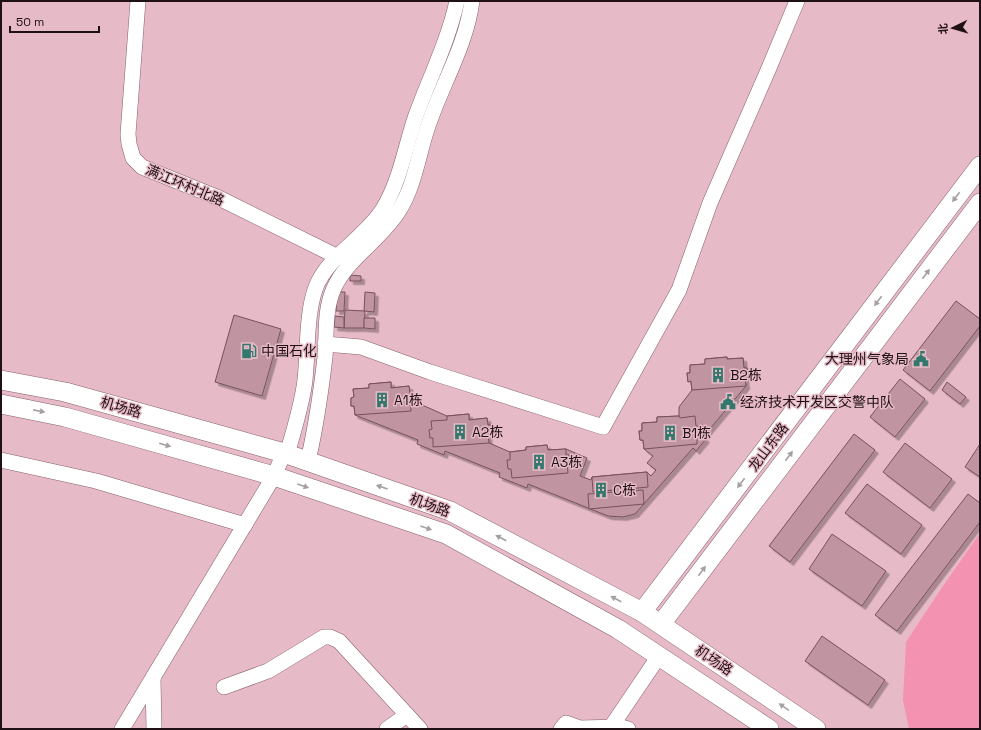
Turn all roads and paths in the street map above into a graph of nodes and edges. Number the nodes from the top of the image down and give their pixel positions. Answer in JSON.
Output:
{"nodes":[{"id":1,"x":138,"y":1,"type":"edge"},
{"id":2,"x":457,"y":1,"type":"edge"},
{"id":3,"x":472,"y":1,"type":"edge"},
{"id":4,"x":797,"y":1,"type":"edge"},
{"id":5,"x":980,"y":166,"type":"edge"},
{"id":6,"x":980,"y":203,"type":"edge"},
{"id":7,"x":338,"y":257,"type":"junction"},
{"id":8,"x":325,"y":344,"type":"junction"},
{"id":9,"x":1,"y":380,"type":"edge"},
{"id":10,"x":1,"y":404,"type":"edge"},
{"id":11,"x":286,"y":453,"type":"junction"},
{"id":12,"x":1,"y":460,"type":"edge"},
{"id":13,"x":308,"y":461,"type":"junction"},
{"id":14,"x":274,"y":476,"type":"junction"},
{"id":15,"x":245,"y":525,"type":"junction"},
{"id":16,"x":671,"y":574,"type":"junction"},
{"id":17,"x":689,"y":588,"type":"junction"},
{"id":18,"x":642,"y":612,"type":"junction"},
{"id":19,"x":661,"y":624,"type":"junction"},
{"id":20,"x":659,"y":656,"type":"junction"},
{"id":21,"x":153,"y":678,"type":"junction"},
{"id":22,"x":224,"y":687,"type":"dead end"},
{"id":23,"x":407,"y":715,"type":"junction"},
{"id":24,"x":611,"y":727,"type":"junction"},
{"id":25,"x":122,"y":729,"type":"edge"},
{"id":26,"x":154,"y":729,"type":"edge"},
{"id":27,"x":387,"y":729,"type":"edge"},
{"id":28,"x":420,"y":729,"type":"edge"},
{"id":29,"x":561,"y":729,"type":"edge"},
{"id":30,"x":580,"y":729,"type":"edge"},
{"id":31,"x":628,"y":729,"type":"edge"},
{"id":32,"x":770,"y":729,"type":"edge"},
{"id":33,"x":816,"y":729,"type":"edge"}],
"edges":[{"from":1,"to":7,"type":"street","name":"满江环村北路"},
{"from":2,"to":7,"type":"street"},
{"from":3,"to":8,"type":"street"},
{"from":4,"to":8,"type":"street"},
{"from":5,"to":16,"type":"main road","name":"龙山东路","one_way":true},
{"from":17,"to":6,"type":"main road","name":"龙山东路","one_way":true},
{"from":7,"to":11,"type":"street"},
{"from":8,"to":13,"type":"street"},
{"from":9,"to":11,"type":"main road","name":"机场路"},
{"from":10,"to":14,"type":"main road","name":"机场路","one_way":true},
{"from":11,"to":13,"type":"main road","name":"机场路"},
{"from":11,"to":14,"type":"street"},
{"from":12,"to":15,"type":"street"},
{"from":18,"to":13,"type":"main road","name":"机场路","one_way":true},
{"from":14,"to":15,"type":"street"},
{"from":14,"to":20,"type":"main road","name":"机场路","one_way":true},
{"from":15,"to":21,"type":"street"},
{"from":16,"to":17,"type":"main road"},
{"from":16,"to":18,"type":"main road","name":"龙山东路"},
{"from":17,"to":19,"type":"main road","name":"龙山东路"},
{"from":18,"to":19,"type":"main road","name":"机场路"},
{"from":33,"to":19,"type":"main road","name":"机场路","one_way":true},
{"from":20,"to":24,"type":"street"},
{"from":20,"to":32,"type":"main road","name":"机场路"},
{"from":21,"to":25,"type":"street"},
{"from":21,"to":26,"type":"street"},
{"from":22,"to":23,"type":"street"},
{"from":23,"to":27,"type":"street"},
{"from":23,"to":28,"type":"street"},
{"from":24,"to":30,"type":"street"},
{"from":24,"to":31,"type":"street"},
{"from":29,"to":30,"type":"street"}]}
